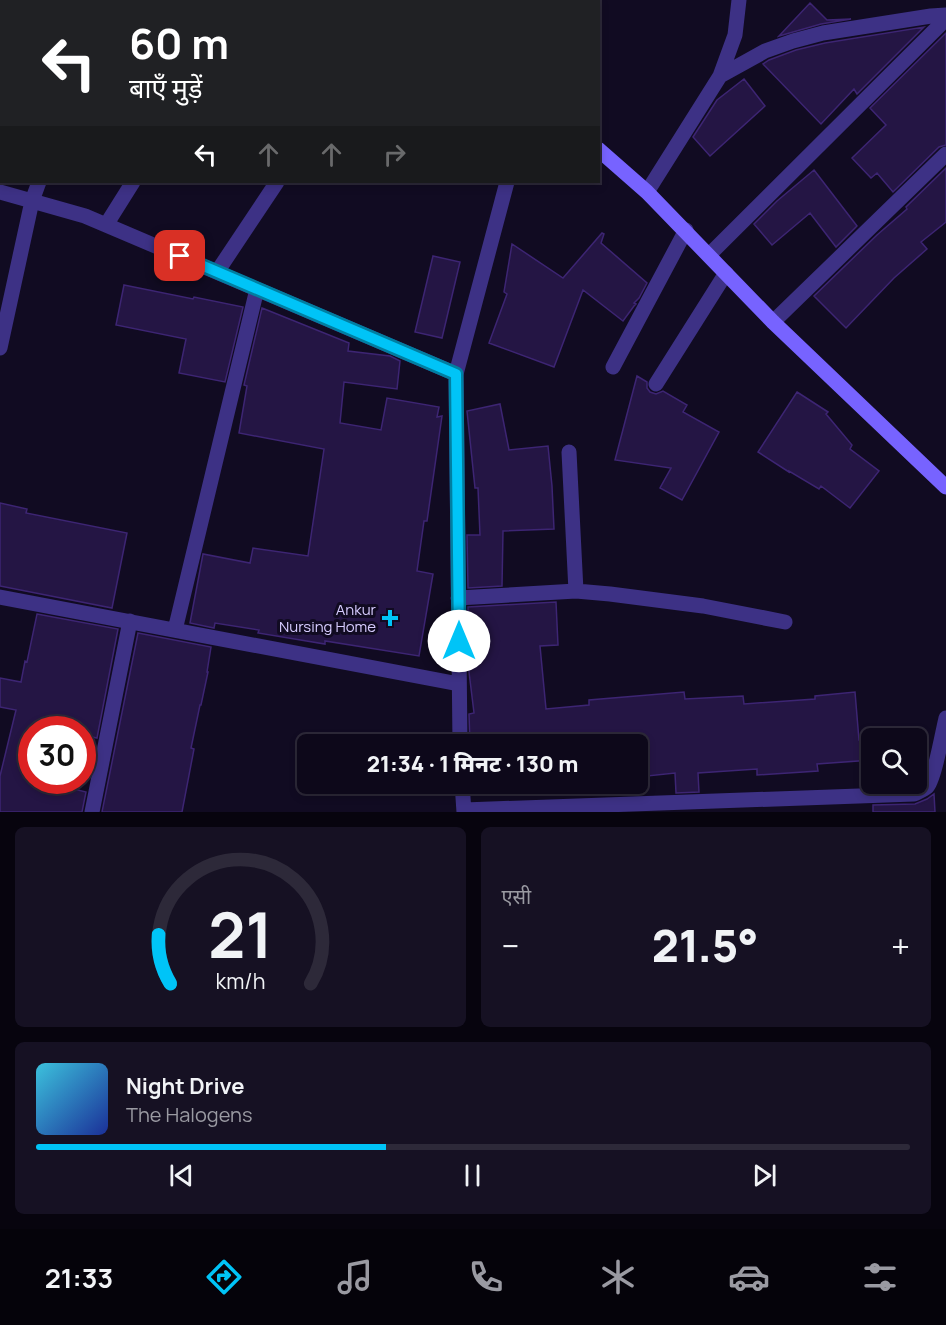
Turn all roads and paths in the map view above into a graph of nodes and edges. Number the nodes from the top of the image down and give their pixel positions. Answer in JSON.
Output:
{"nodes":[{"id":1,"x":739,"y":0,"type":"edge"},
{"id":2,"x":946,"y":17,"type":"edge"},
{"id":3,"x":720,"y":76,"type":"junction"},
{"id":4,"x":600,"y":151,"type":"edge"},
{"id":5,"x":946,"y":154,"type":"edge"},
{"id":6,"x":39,"y":183,"type":"edge"},
{"id":7,"x":132,"y":183,"type":"edge"},
{"id":8,"x":277,"y":183,"type":"edge"},
{"id":9,"x":507,"y":183,"type":"edge"},
{"id":10,"x":0,"y":192,"type":"edge"},
{"id":11,"x":647,"y":192,"type":"junction"},
{"id":12,"x":32,"y":201,"type":"junction"},
{"id":13,"x":106,"y":225,"type":"junction"},
{"id":14,"x":686,"y":230,"type":"junction"},
{"id":15,"x":709,"y":255,"type":"junction"},
{"id":16,"x":217,"y":272,"type":"junction"},
{"id":17,"x":726,"y":273,"type":"junction"},
{"id":18,"x":257,"y":289,"type":"junction"},
{"id":19,"x":773,"y":322,"type":"junction"},
{"id":20,"x":0,"y":348,"type":"edge"},
{"id":21,"x":613,"y":367,"type":"dead end"},
{"id":22,"x":456,"y":374,"type":"junction"},
{"id":23,"x":656,"y":384,"type":"dead end"},
{"id":24,"x":569,"y":452,"type":"dead end"},
{"id":25,"x":946,"y":487,"type":"edge"},
{"id":26,"x":576,"y":591,"type":"junction"},
{"id":27,"x":0,"y":597,"type":"edge"},
{"id":28,"x":458,"y":598,"type":"junction"},
{"id":29,"x":130,"y":621,"type":"junction"},
{"id":30,"x":784,"y":622,"type":"dead end"},
{"id":31,"x":175,"y":630,"type":"junction"},
{"id":32,"x":459,"y":684,"type":"junction"},
{"id":33,"x":946,"y":718,"type":"edge"},
{"id":34,"x":460,"y":734,"type":"edge"},
{"id":35,"x":463,"y":794,"type":"edge"},
{"id":36,"x":464,"y":811,"type":"edge"},
{"id":37,"x":92,"y":812,"type":"edge"}],
"edges":[{"from":1,"to":3,"type":"street"},
{"from":2,"to":3,"type":"street"},
{"from":2,"to":15,"type":"street"},
{"from":3,"to":11,"type":"street"},
{"from":4,"to":11,"type":"street"},
{"from":5,"to":19,"type":"street"},
{"from":6,"to":12,"type":"street"},
{"from":7,"to":13,"type":"street"},
{"from":8,"to":16,"type":"street"},
{"from":9,"to":22,"type":"street"},
{"from":10,"to":12,"type":"street"},
{"from":11,"to":14,"type":"street"},
{"from":12,"to":13,"type":"street"},
{"from":12,"to":20,"type":"street"},
{"from":13,"to":16,"type":"street"},
{"from":14,"to":15,"type":"street"},
{"from":14,"to":21,"type":"street"},
{"from":15,"to":17,"type":"street"},
{"from":16,"to":18,"type":"street"},
{"from":17,"to":19,"type":"street"},
{"from":17,"to":23,"type":"street"},
{"from":18,"to":22,"type":"street"},
{"from":18,"to":31,"type":"street"},
{"from":19,"to":25,"type":"street"},
{"from":22,"to":28,"type":"street"},
{"from":24,"to":26,"type":"street"},
{"from":26,"to":28,"type":"street"},
{"from":26,"to":30,"type":"street"},
{"from":27,"to":29,"type":"street"},
{"from":28,"to":32,"type":"street"},
{"from":29,"to":31,"type":"street"},
{"from":29,"to":37,"type":"street"},
{"from":31,"to":32,"type":"street"},
{"from":32,"to":34,"type":"street"},
{"from":33,"to":36,"type":"street"},
{"from":35,"to":36,"type":"street"}]}
